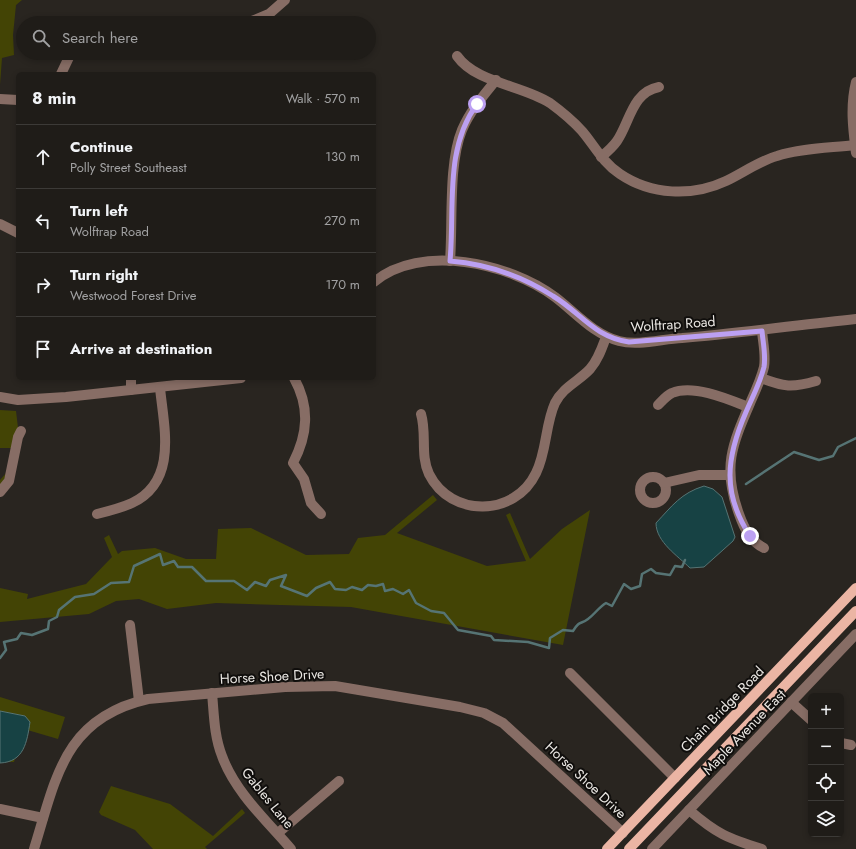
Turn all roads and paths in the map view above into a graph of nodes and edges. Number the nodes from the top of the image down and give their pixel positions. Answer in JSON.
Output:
{"nodes":[{"id":1,"x":285,"y":0,"type":"edge"},
{"id":2,"x":264,"y":16,"type":"edge"},
{"id":3,"x":457,"y":56,"type":"dead end"},
{"id":4,"x":68,"y":60,"type":"edge"},
{"id":5,"x":62,"y":72,"type":"edge"},
{"id":6,"x":496,"y":80,"type":"junction"},
{"id":7,"x":856,"y":82,"type":"edge"},
{"id":8,"x":659,"y":87,"type":"dead end"},
{"id":9,"x":0,"y":99,"type":"edge"},
{"id":10,"x":16,"y":100,"type":"edge"},
{"id":11,"x":856,"y":149,"type":"edge"},
{"id":12,"x":601,"y":157,"type":"junction"},
{"id":13,"x":0,"y":224,"type":"edge"},
{"id":14,"x":16,"y":232,"type":"edge"},
{"id":15,"x":450,"y":261,"type":"junction"},
{"id":16,"x":376,"y":281,"type":"edge"},
{"id":17,"x":856,"y":319,"type":"edge"},
{"id":18,"x":762,"y":331,"type":"junction"},
{"id":19,"x":606,"y":337,"type":"junction"},
{"id":20,"x":761,"y":378,"type":"junction"},
{"id":21,"x":131,"y":380,"type":"edge"},
{"id":22,"x":225,"y":380,"type":"edge"},
{"id":23,"x":295,"y":380,"type":"edge"},
{"id":24,"x":816,"y":381,"type":"dead end"},
{"id":25,"x":160,"y":388,"type":"junction"},
{"id":26,"x":131,"y":390,"type":"junction"},
{"id":27,"x":0,"y":397,"type":"edge"},
{"id":28,"x":658,"y":405,"type":"dead end"},
{"id":29,"x":748,"y":407,"type":"junction"},
{"id":30,"x":421,"y":414,"type":"dead end"},
{"id":31,"x":21,"y":431,"type":"dead end"},
{"id":32,"x":730,"y":475,"type":"junction"},
{"id":33,"x":664,"y":483,"type":"dead end"},
{"id":34,"x":0,"y":492,"type":"edge"},
{"id":35,"x":97,"y":514,"type":"dead end"},
{"id":36,"x":321,"y":514,"type":"dead end"},
{"id":37,"x":764,"y":548,"type":"dead end"},
{"id":38,"x":856,"y":588,"type":"edge"},
{"id":39,"x":856,"y":611,"type":"edge"},
{"id":40,"x":130,"y":625,"type":"dead end"},
{"id":41,"x":856,"y":634,"type":"edge"},
{"id":42,"x":570,"y":673,"type":"dead end"},
{"id":43,"x":212,"y":693,"type":"junction"},
{"id":44,"x":139,"y":701,"type":"junction"},
{"id":45,"x":792,"y":702,"type":"junction"},
{"id":46,"x":808,"y":717,"type":"edge"},
{"id":47,"x":675,"y":778,"type":"junction"},
{"id":48,"x":339,"y":781,"type":"dead end"},
{"id":49,"x":0,"y":809,"type":"edge"},
{"id":50,"x":689,"y":810,"type":"junction"},
{"id":51,"x":44,"y":818,"type":"junction"},
{"id":52,"x":623,"y":833,"type":"junction"},
{"id":53,"x":278,"y":834,"type":"junction"},
{"id":54,"x":34,"y":849,"type":"edge"},
{"id":55,"x":291,"y":849,"type":"edge"},
{"id":56,"x":607,"y":849,"type":"edge"},
{"id":57,"x":629,"y":849,"type":"edge"},
{"id":58,"x":652,"y":849,"type":"edge"},
{"id":59,"x":762,"y":849,"type":"edge"}],
"edges":[{"from":1,"to":2,"type":"street"},
{"from":3,"to":6,"type":"street"},
{"from":4,"to":5,"type":"street"},
{"from":6,"to":12,"type":"street"},
{"from":6,"to":15,"type":"street"},
{"from":7,"to":11,"type":"street"},
{"from":8,"to":12,"type":"street"},
{"from":9,"to":10,"type":"street"},
{"from":11,"to":12,"type":"street"},
{"from":13,"to":14,"type":"street"},
{"from":15,"to":16,"type":"street","name":"Wolftrap Road"},
{"from":15,"to":19,"type":"street","name":"Wolftrap Road"},
{"from":17,"to":18,"type":"street","name":"Wolftrap Road"},
{"from":18,"to":19,"type":"street","name":"Wolftrap Road"},
{"from":18,"to":20,"type":"street"},
{"from":19,"to":30,"type":"street"},
{"from":20,"to":24,"type":"street"},
{"from":20,"to":29,"type":"street"},
{"from":21,"to":26,"type":"street"},
{"from":22,"to":25,"type":"street"},
{"from":23,"to":36,"type":"street"},
{"from":25,"to":26,"type":"street"},
{"from":25,"to":35,"type":"street"},
{"from":26,"to":27,"type":"street"},
{"from":28,"to":29,"type":"street"},
{"from":29,"to":32,"type":"street"},
{"from":31,"to":34,"type":"street"},
{"from":32,"to":33,"type":"street"},
{"from":32,"to":37,"type":"street"},
{"from":38,"to":47,"type":"main road","name":"Chain Bridge Road"},
{"from":39,"to":57,"type":"main road","name":"Chain Bridge Road"},
{"from":40,"to":44,"type":"street"},
{"from":41,"to":45,"type":"street","name":"Maple Avenue East"},
{"from":42,"to":47,"type":"street"},
{"from":43,"to":44,"type":"street","name":"Horse Shoe Drive"},
{"from":43,"to":52,"type":"street","name":"Horse Shoe Drive"},
{"from":43,"to":53,"type":"street","name":"Gables Lane"},
{"from":44,"to":51,"type":"street","name":"Horse Shoe Drive"},
{"from":45,"to":46,"type":"street"},
{"from":45,"to":50,"type":"street","name":"Maple Avenue East"},
{"from":47,"to":52,"type":"main road","name":"Chain Bridge Road"},
{"from":48,"to":53,"type":"street"},
{"from":49,"to":51,"type":"street"},
{"from":50,"to":58,"type":"street","name":"Maple Avenue East"},
{"from":50,"to":59,"type":"street"},
{"from":51,"to":54,"type":"street","name":"Horse Shoe Drive"},
{"from":52,"to":56,"type":"main road","name":"Chain Bridge Road"},
{"from":53,"to":55,"type":"street","name":"Gables Lane"}]}
